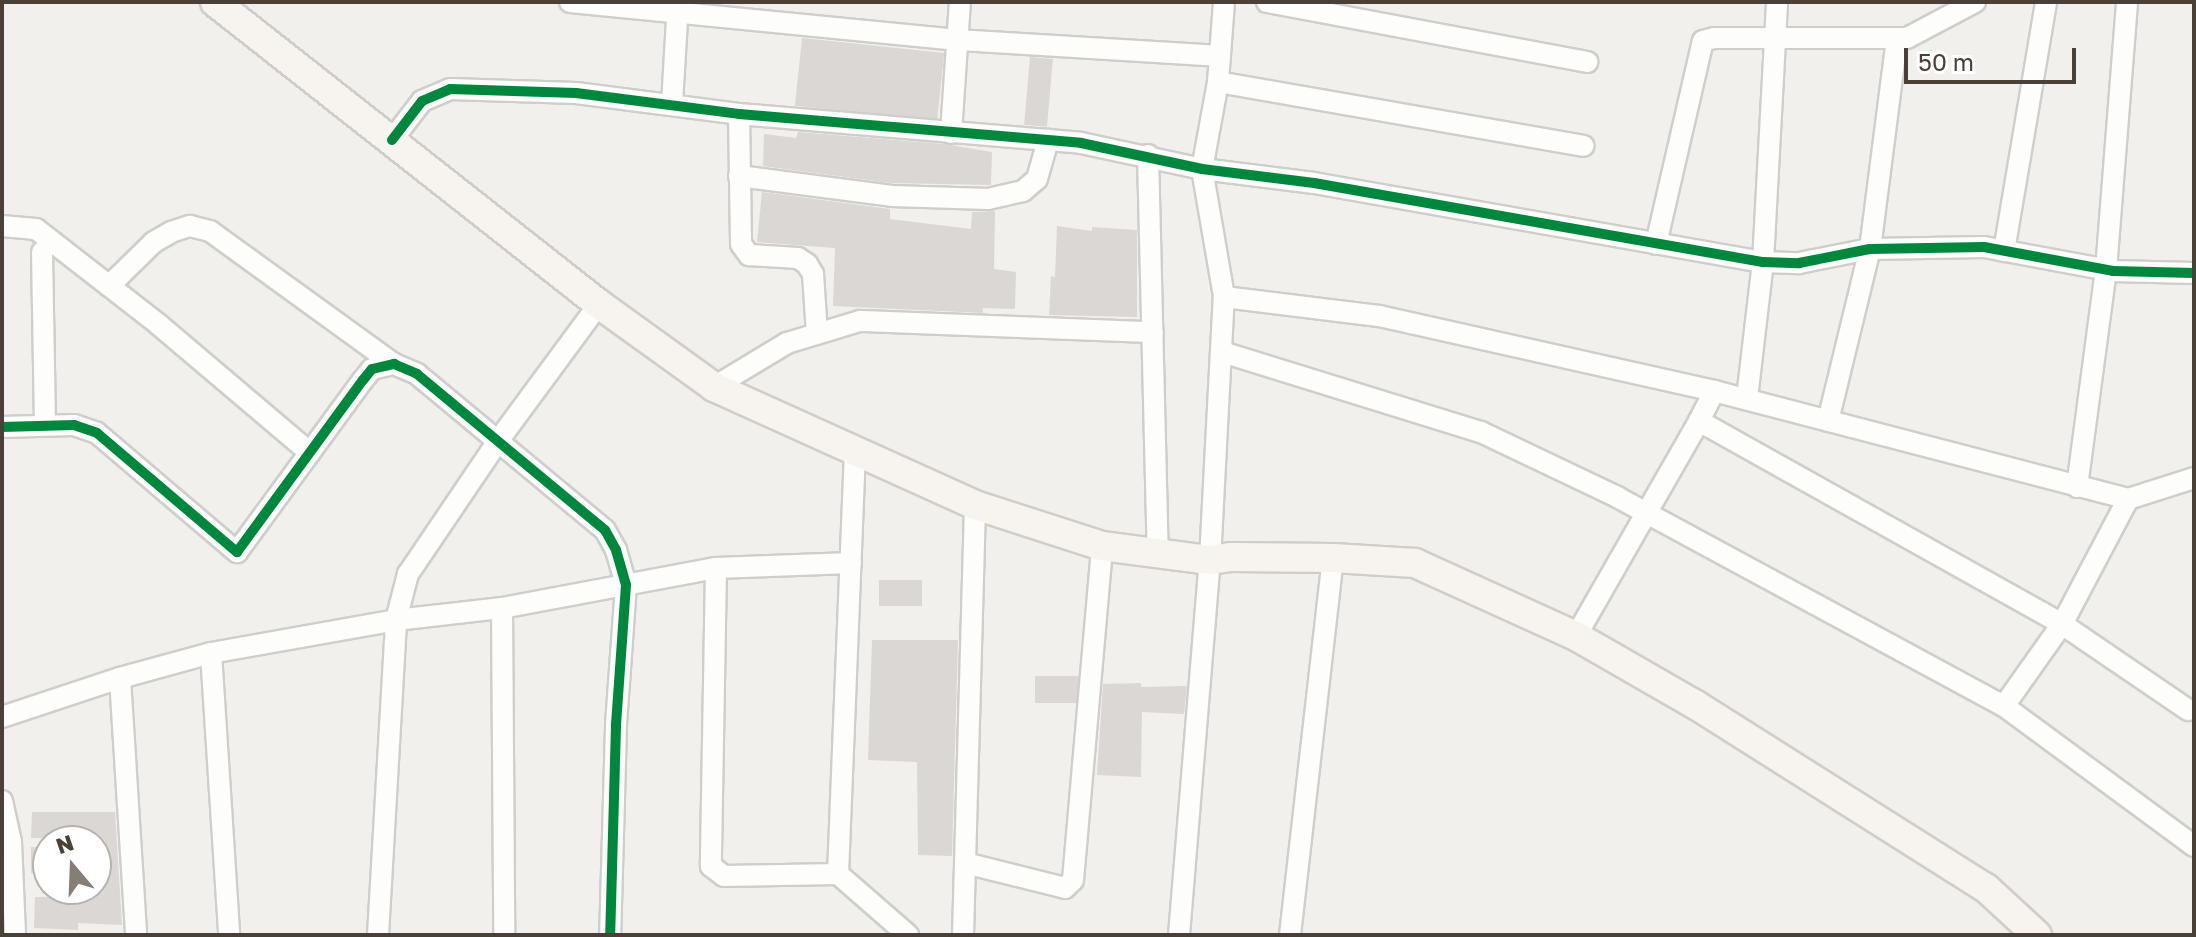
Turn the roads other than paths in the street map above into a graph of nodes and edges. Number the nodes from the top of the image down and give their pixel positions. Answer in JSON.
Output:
{"nodes":[{"id":1,"x":570,"y":2,"type":"edge"},
{"id":2,"x":960,"y":2,"type":"edge"},
{"id":3,"x":1224,"y":2,"type":"edge"},
{"id":4,"x":1267,"y":2,"type":"edge"},
{"id":5,"x":1777,"y":2,"type":"edge"},
{"id":6,"x":1975,"y":2,"type":"edge"},
{"id":7,"x":2046,"y":2,"type":"edge"},
{"id":8,"x":2127,"y":2,"type":"edge"},
{"id":9,"x":678,"y":7,"type":"edge"},
{"id":10,"x":231,"y":8,"type":"edge"},
{"id":11,"x":1777,"y":39,"type":"junction"},
{"id":12,"x":1897,"y":39,"type":"junction"},
{"id":13,"x":958,"y":40,"type":"junction"},
{"id":14,"x":1220,"y":56,"type":"junction"},
{"id":15,"x":1587,"y":62,"type":"dead end"},
{"id":16,"x":1218,"y":82,"type":"junction"},
{"id":17,"x":672,"y":104,"type":"junction"},
{"id":18,"x":739,"y":114,"type":"junction"},
{"id":19,"x":951,"y":133,"type":"junction"},
{"id":20,"x":392,"y":140,"type":"junction"},
{"id":21,"x":1048,"y":140,"type":"junction"},
{"id":22,"x":1583,"y":146,"type":"dead end"},
{"id":23,"x":1148,"y":155,"type":"junction"},
{"id":24,"x":1202,"y":169,"type":"junction"},
{"id":25,"x":739,"y":176,"type":"junction"},
{"id":26,"x":2,"y":226,"type":"edge"},
{"id":27,"x":1656,"y":244,"type":"junction"},
{"id":28,"x":1870,"y":249,"type":"junction"},
{"id":29,"x":2004,"y":251,"type":"junction"},
{"id":30,"x":42,"y":252,"type":"dead end"},
{"id":31,"x":1763,"y":262,"type":"junction"},
{"id":32,"x":2106,"y":270,"type":"junction"},
{"id":33,"x":2194,"y":273,"type":"edge"},
{"id":34,"x":109,"y":286,"type":"junction"},
{"id":35,"x":1224,"y":297,"type":"junction"},
{"id":36,"x":599,"y":304,"type":"junction"},
{"id":37,"x":1153,"y":332,"type":"junction"},
{"id":38,"x":817,"y":334,"type":"junction"},
{"id":39,"x":1222,"y":352,"type":"junction"},
{"id":40,"x":394,"y":364,"type":"junction"},
{"id":41,"x":714,"y":387,"type":"junction"},
{"id":42,"x":1714,"y":391,"type":"junction"},
{"id":43,"x":1747,"y":398,"type":"junction"},
{"id":44,"x":1699,"y":421,"type":"junction"},
{"id":45,"x":1828,"y":421,"type":"junction"},
{"id":46,"x":45,"y":424,"type":"junction"},
{"id":47,"x":2,"y":427,"type":"edge"},
{"id":48,"x":498,"y":441,"type":"junction"},
{"id":49,"x":310,"y":453,"type":"junction"},
{"id":50,"x":855,"y":453,"type":"junction"},
{"id":51,"x":2194,"y":478,"type":"edge"},
{"id":52,"x":2077,"y":487,"type":"junction"},
{"id":53,"x":2128,"y":499,"type":"junction"},
{"id":54,"x":975,"y":505,"type":"junction"},
{"id":55,"x":1647,"y":513,"type":"junction"},
{"id":56,"x":1102,"y":546,"type":"junction"},
{"id":57,"x":1158,"y":552,"type":"junction"},
{"id":58,"x":1333,"y":558,"type":"junction"},
{"id":59,"x":1210,"y":560,"type":"junction"},
{"id":60,"x":851,"y":563,"type":"junction"},
{"id":61,"x":716,"y":568,"type":"junction"},
{"id":62,"x":626,"y":585,"type":"junction"},
{"id":63,"x":502,"y":608,"type":"junction"},
{"id":64,"x":396,"y":620,"type":"junction"},
{"id":65,"x":2062,"y":624,"type":"junction"},
{"id":66,"x":1576,"y":636,"type":"junction"},
{"id":67,"x":211,"y":653,"type":"junction"},
{"id":68,"x":120,"y":678,"type":"junction"},
{"id":69,"x":2004,"y":706,"type":"junction"},
{"id":70,"x":2192,"y":711,"type":"edge"},
{"id":71,"x":2,"y":717,"type":"edge"},
{"id":72,"x":2,"y":801,"type":"edge"},
{"id":73,"x":2194,"y":846,"type":"edge"},
{"id":74,"x":965,"y":863,"type":"junction"},
{"id":75,"x":838,"y":874,"type":"junction"},
{"id":76,"x":15,"y":935,"type":"edge"},
{"id":77,"x":136,"y":935,"type":"edge"},
{"id":78,"x":229,"y":935,"type":"edge"},
{"id":79,"x":378,"y":935,"type":"edge"},
{"id":80,"x":504,"y":935,"type":"edge"},
{"id":81,"x":610,"y":935,"type":"edge"},
{"id":82,"x":908,"y":935,"type":"edge"},
{"id":83,"x":963,"y":935,"type":"edge"},
{"id":84,"x":1179,"y":935,"type":"edge"},
{"id":85,"x":1290,"y":935,"type":"edge"},
{"id":86,"x":2037,"y":935,"type":"edge"}],
"edges":[{"from":1,"to":9,"type":"street"},
{"from":2,"to":13,"type":"street"},
{"from":3,"to":14,"type":"street"},
{"from":4,"to":15,"type":"street"},
{"from":5,"to":11,"type":"street"},
{"from":6,"to":12,"type":"street"},
{"from":7,"to":29,"type":"street"},
{"from":8,"to":32,"type":"street"},
{"from":9,"to":13,"type":"street"},
{"from":9,"to":17,"type":"street"},
{"from":10,"to":20,"type":"main road"},
{"from":11,"to":12,"type":"street"},
{"from":11,"to":27,"type":"street"},
{"from":11,"to":31,"type":"street"},
{"from":12,"to":28,"type":"street"},
{"from":13,"to":14,"type":"street"},
{"from":13,"to":19,"type":"street"},
{"from":14,"to":16,"type":"street"},
{"from":16,"to":22,"type":"street"},
{"from":16,"to":24,"type":"street"},
{"from":17,"to":18,"type":"street"},
{"from":17,"to":20,"type":"street"},
{"from":18,"to":19,"type":"street"},
{"from":18,"to":25,"type":"street"},
{"from":19,"to":21,"type":"street"},
{"from":20,"to":36,"type":"main road"},
{"from":21,"to":23,"type":"street"},
{"from":21,"to":25,"type":"street"},
{"from":23,"to":24,"type":"street"},
{"from":23,"to":37,"type":"street"},
{"from":24,"to":27,"type":"street"},
{"from":24,"to":35,"type":"street"},
{"from":25,"to":38,"type":"street"},
{"from":26,"to":34,"type":"street"},
{"from":27,"to":31,"type":"street"},
{"from":28,"to":29,"type":"street"},
{"from":28,"to":31,"type":"street"},
{"from":28,"to":45,"type":"street"},
{"from":29,"to":32,"type":"street"},
{"from":30,"to":46,"type":"street"},
{"from":31,"to":43,"type":"street"},
{"from":32,"to":33,"type":"street"},
{"from":32,"to":52,"type":"street"},
{"from":34,"to":40,"type":"street"},
{"from":34,"to":49,"type":"street"},
{"from":35,"to":39,"type":"street"},
{"from":35,"to":42,"type":"street"},
{"from":36,"to":41,"type":"main road"},
{"from":36,"to":48,"type":"street"},
{"from":37,"to":38,"type":"street"},
{"from":37,"to":57,"type":"street"},
{"from":38,"to":41,"type":"street"},
{"from":39,"to":55,"type":"street"},
{"from":39,"to":59,"type":"street"},
{"from":40,"to":48,"type":"street"},
{"from":40,"to":49,"type":"street"},
{"from":41,"to":50,"type":"main road"},
{"from":42,"to":43,"type":"street"},
{"from":42,"to":44,"type":"street"},
{"from":43,"to":45,"type":"street"},
{"from":44,"to":55,"type":"street"},
{"from":44,"to":65,"type":"street"},
{"from":45,"to":52,"type":"street"},
{"from":46,"to":47,"type":"street"},
{"from":46,"to":49,"type":"street"},
{"from":48,"to":62,"type":"street"},
{"from":48,"to":64,"type":"street"},
{"from":50,"to":54,"type":"main road"},
{"from":50,"to":60,"type":"street"},
{"from":51,"to":53,"type":"street"},
{"from":52,"to":53,"type":"street"},
{"from":53,"to":65,"type":"street"},
{"from":54,"to":56,"type":"main road"},
{"from":54,"to":74,"type":"street"},
{"from":55,"to":66,"type":"street"},
{"from":55,"to":69,"type":"street"},
{"from":56,"to":57,"type":"main road"},
{"from":56,"to":74,"type":"street"},
{"from":57,"to":59,"type":"main road"},
{"from":58,"to":59,"type":"main road"},
{"from":58,"to":66,"type":"main road"},
{"from":58,"to":85,"type":"street"},
{"from":59,"to":84,"type":"street"},
{"from":60,"to":61,"type":"street"},
{"from":60,"to":75,"type":"street"},
{"from":61,"to":62,"type":"street"},
{"from":61,"to":75,"type":"street"},
{"from":62,"to":63,"type":"street"},
{"from":62,"to":81,"type":"street"},
{"from":63,"to":64,"type":"street"},
{"from":63,"to":80,"type":"street"},
{"from":64,"to":67,"type":"street"},
{"from":64,"to":79,"type":"street"},
{"from":65,"to":69,"type":"street"},
{"from":65,"to":70,"type":"street"},
{"from":66,"to":86,"type":"main road"},
{"from":67,"to":68,"type":"street"},
{"from":67,"to":78,"type":"street"},
{"from":68,"to":71,"type":"street"},
{"from":68,"to":77,"type":"street"},
{"from":69,"to":73,"type":"street"},
{"from":72,"to":76,"type":"street"},
{"from":74,"to":83,"type":"street"},
{"from":75,"to":82,"type":"street"}]}
